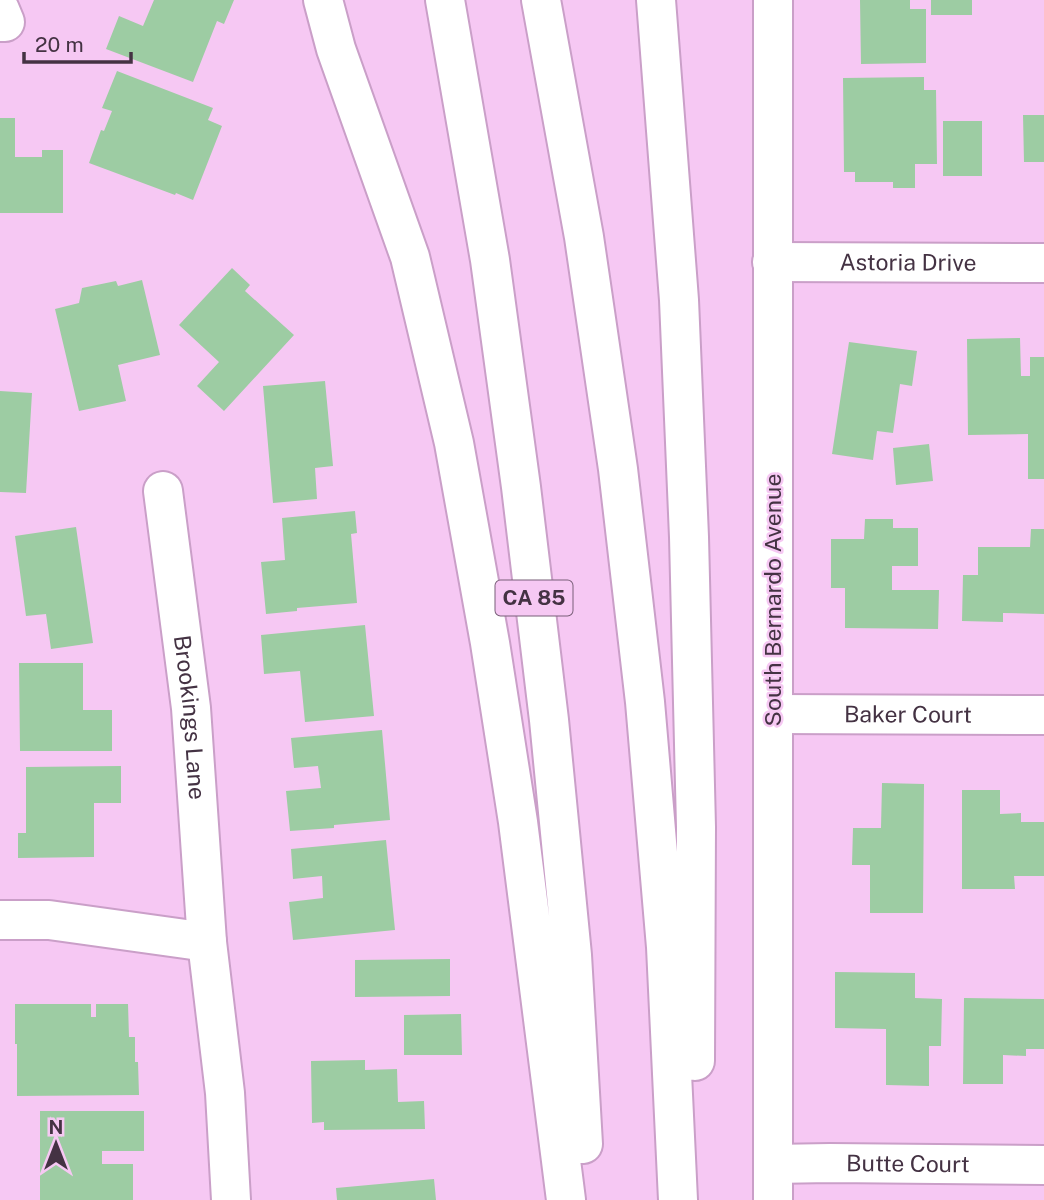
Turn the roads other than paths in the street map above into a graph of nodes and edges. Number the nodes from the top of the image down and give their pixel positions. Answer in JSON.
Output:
{"nodes":[{"id":1,"x":323,"y":0,"type":"edge"},
{"id":2,"x":445,"y":0,"type":"edge"},
{"id":3,"x":541,"y":0,"type":"edge"},
{"id":4,"x":656,"y":0,"type":"edge"},
{"id":5,"x":773,"y":0,"type":"edge"},
{"id":6,"x":0,"y":10,"type":"edge"},
{"id":7,"x":0,"y":22,"type":"edge"},
{"id":8,"x":772,"y":262,"type":"junction"},
{"id":9,"x":1044,"y":263,"type":"edge"},
{"id":10,"x":163,"y":491,"type":"dead end"},
{"id":11,"x":773,"y":714,"type":"junction"},
{"id":12,"x":1044,"y":715,"type":"edge"},
{"id":13,"x":0,"y":920,"type":"edge"},
{"id":14,"x":207,"y":942,"type":"junction"},
{"id":15,"x":1044,"y":1165,"type":"edge"},
{"id":16,"x":773,"y":1182,"type":"edge"},
{"id":17,"x":231,"y":1200,"type":"edge"},
{"id":18,"x":566,"y":1200,"type":"edge"},
{"id":19,"x":585,"y":1200,"type":"edge"},
{"id":20,"x":678,"y":1200,"type":"edge"},
{"id":21,"x":691,"y":1200,"type":"edge"}],
"edges":[{"from":1,"to":18,"type":"main road"},
{"from":2,"to":19,"type":"main road","number":"CA 85"},
{"from":3,"to":20,"type":"main road"},
{"from":4,"to":21,"type":"main road"},
{"from":5,"to":8,"type":"main road","name":"South Bernardo Avenue"},
{"from":6,"to":7,"type":"main road"},
{"from":8,"to":9,"type":"main road","name":"Astoria Drive"},
{"from":8,"to":11,"type":"main road","name":"South Bernardo Avenue"},
{"from":10,"to":14,"type":"main road","name":"Brookings Lane"},
{"from":11,"to":12,"type":"main road","name":"Baker Court"},
{"from":11,"to":16,"type":"main road","name":"South Bernardo Avenue"},
{"from":13,"to":14,"type":"main road"},
{"from":14,"to":17,"type":"main road","name":"Brookings Lane"},
{"from":15,"to":16,"type":"main road","name":"Butte Court"}]}
